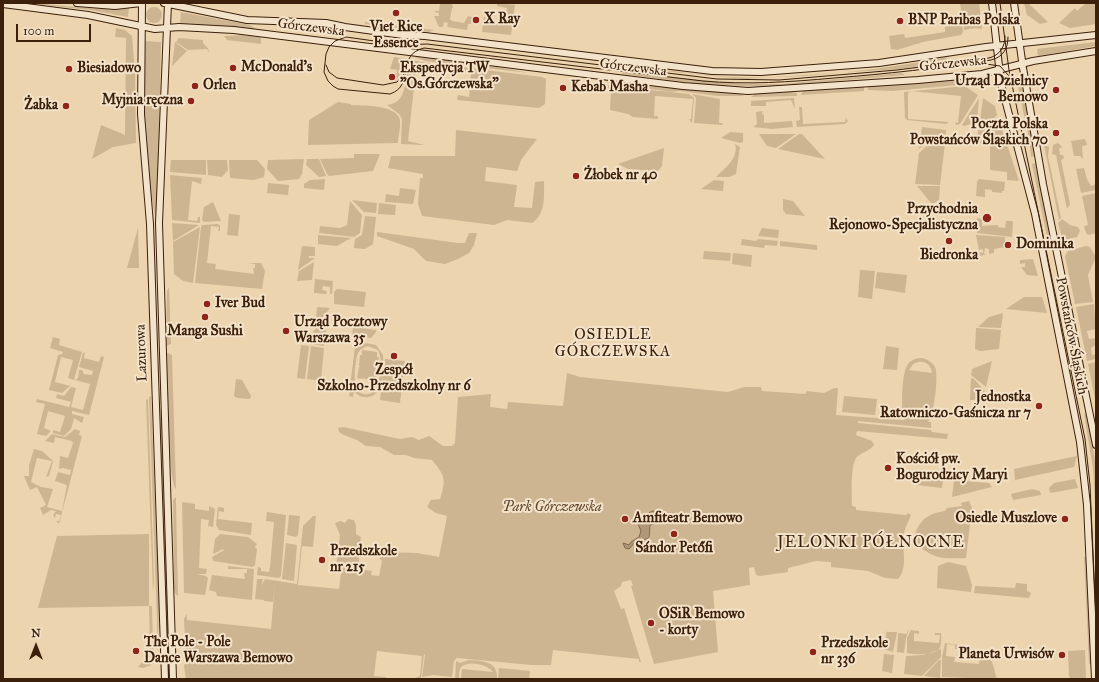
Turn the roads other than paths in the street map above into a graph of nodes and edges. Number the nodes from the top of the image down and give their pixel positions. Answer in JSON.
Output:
{"nodes":[{"id":1,"x":77,"y":3,"type":"edge"},
{"id":2,"x":142,"y":3,"type":"edge"},
{"id":3,"x":167,"y":3,"type":"edge"},
{"id":4,"x":992,"y":3,"type":"edge"},
{"id":5,"x":1014,"y":3,"type":"edge"},
{"id":6,"x":3,"y":4,"type":"edge"},
{"id":7,"x":142,"y":26,"type":"junction"},
{"id":8,"x":166,"y":29,"type":"junction"},
{"id":9,"x":1096,"y":35,"type":"edge"},
{"id":10,"x":1020,"y":45,"type":"junction"},
{"id":11,"x":997,"y":46,"type":"junction"},
{"id":12,"x":1096,"y":51,"type":"edge"},
{"id":13,"x":1022,"y":64,"type":"junction"},
{"id":14,"x":999,"y":70,"type":"junction"},
{"id":15,"x":1096,"y":445,"type":"edge"},
{"id":16,"x":164,"y":679,"type":"edge"},
{"id":17,"x":174,"y":679,"type":"edge"},
{"id":18,"x":1095,"y":679,"type":"edge"}],
"edges":[{"from":1,"to":2,"type":"main road"},
{"from":2,"to":7,"type":"main road","name":"Lazurowa"},
{"from":3,"to":8,"type":"main road","name":"Lazurowa"},
{"from":3,"to":11,"type":"main road","name":"Górczewska"},
{"from":4,"to":11,"type":"main road","name":"Powstańców Śląskich"},
{"from":5,"to":10,"type":"main road","name":"Powstańców Śląskich"},
{"from":6,"to":7,"type":"main road"},
{"from":7,"to":8,"type":"main road","name":"Górczewska"},
{"from":7,"to":16,"type":"main road","name":"Lazurowa"},
{"from":8,"to":14,"type":"main road","name":"Górczewska"},
{"from":8,"to":17,"type":"main road","name":"Lazurowa"},
{"from":9,"to":10,"type":"main road","name":"Górczewska"},
{"from":10,"to":11,"type":"main road","name":"Górczewska"},
{"from":10,"to":13,"type":"main road","name":"Powstańców Śląskich"},
{"from":11,"to":14,"type":"main road","name":"Powstańców Śląskich"},
{"from":12,"to":13,"type":"main road","name":"Górczewska"},
{"from":13,"to":14,"type":"main road","name":"Górczewska"},
{"from":13,"to":15,"type":"main road","name":"Powstańców Śląskich"},
{"from":14,"to":18,"type":"main road","name":"Powstańców Śląskich"}]}
